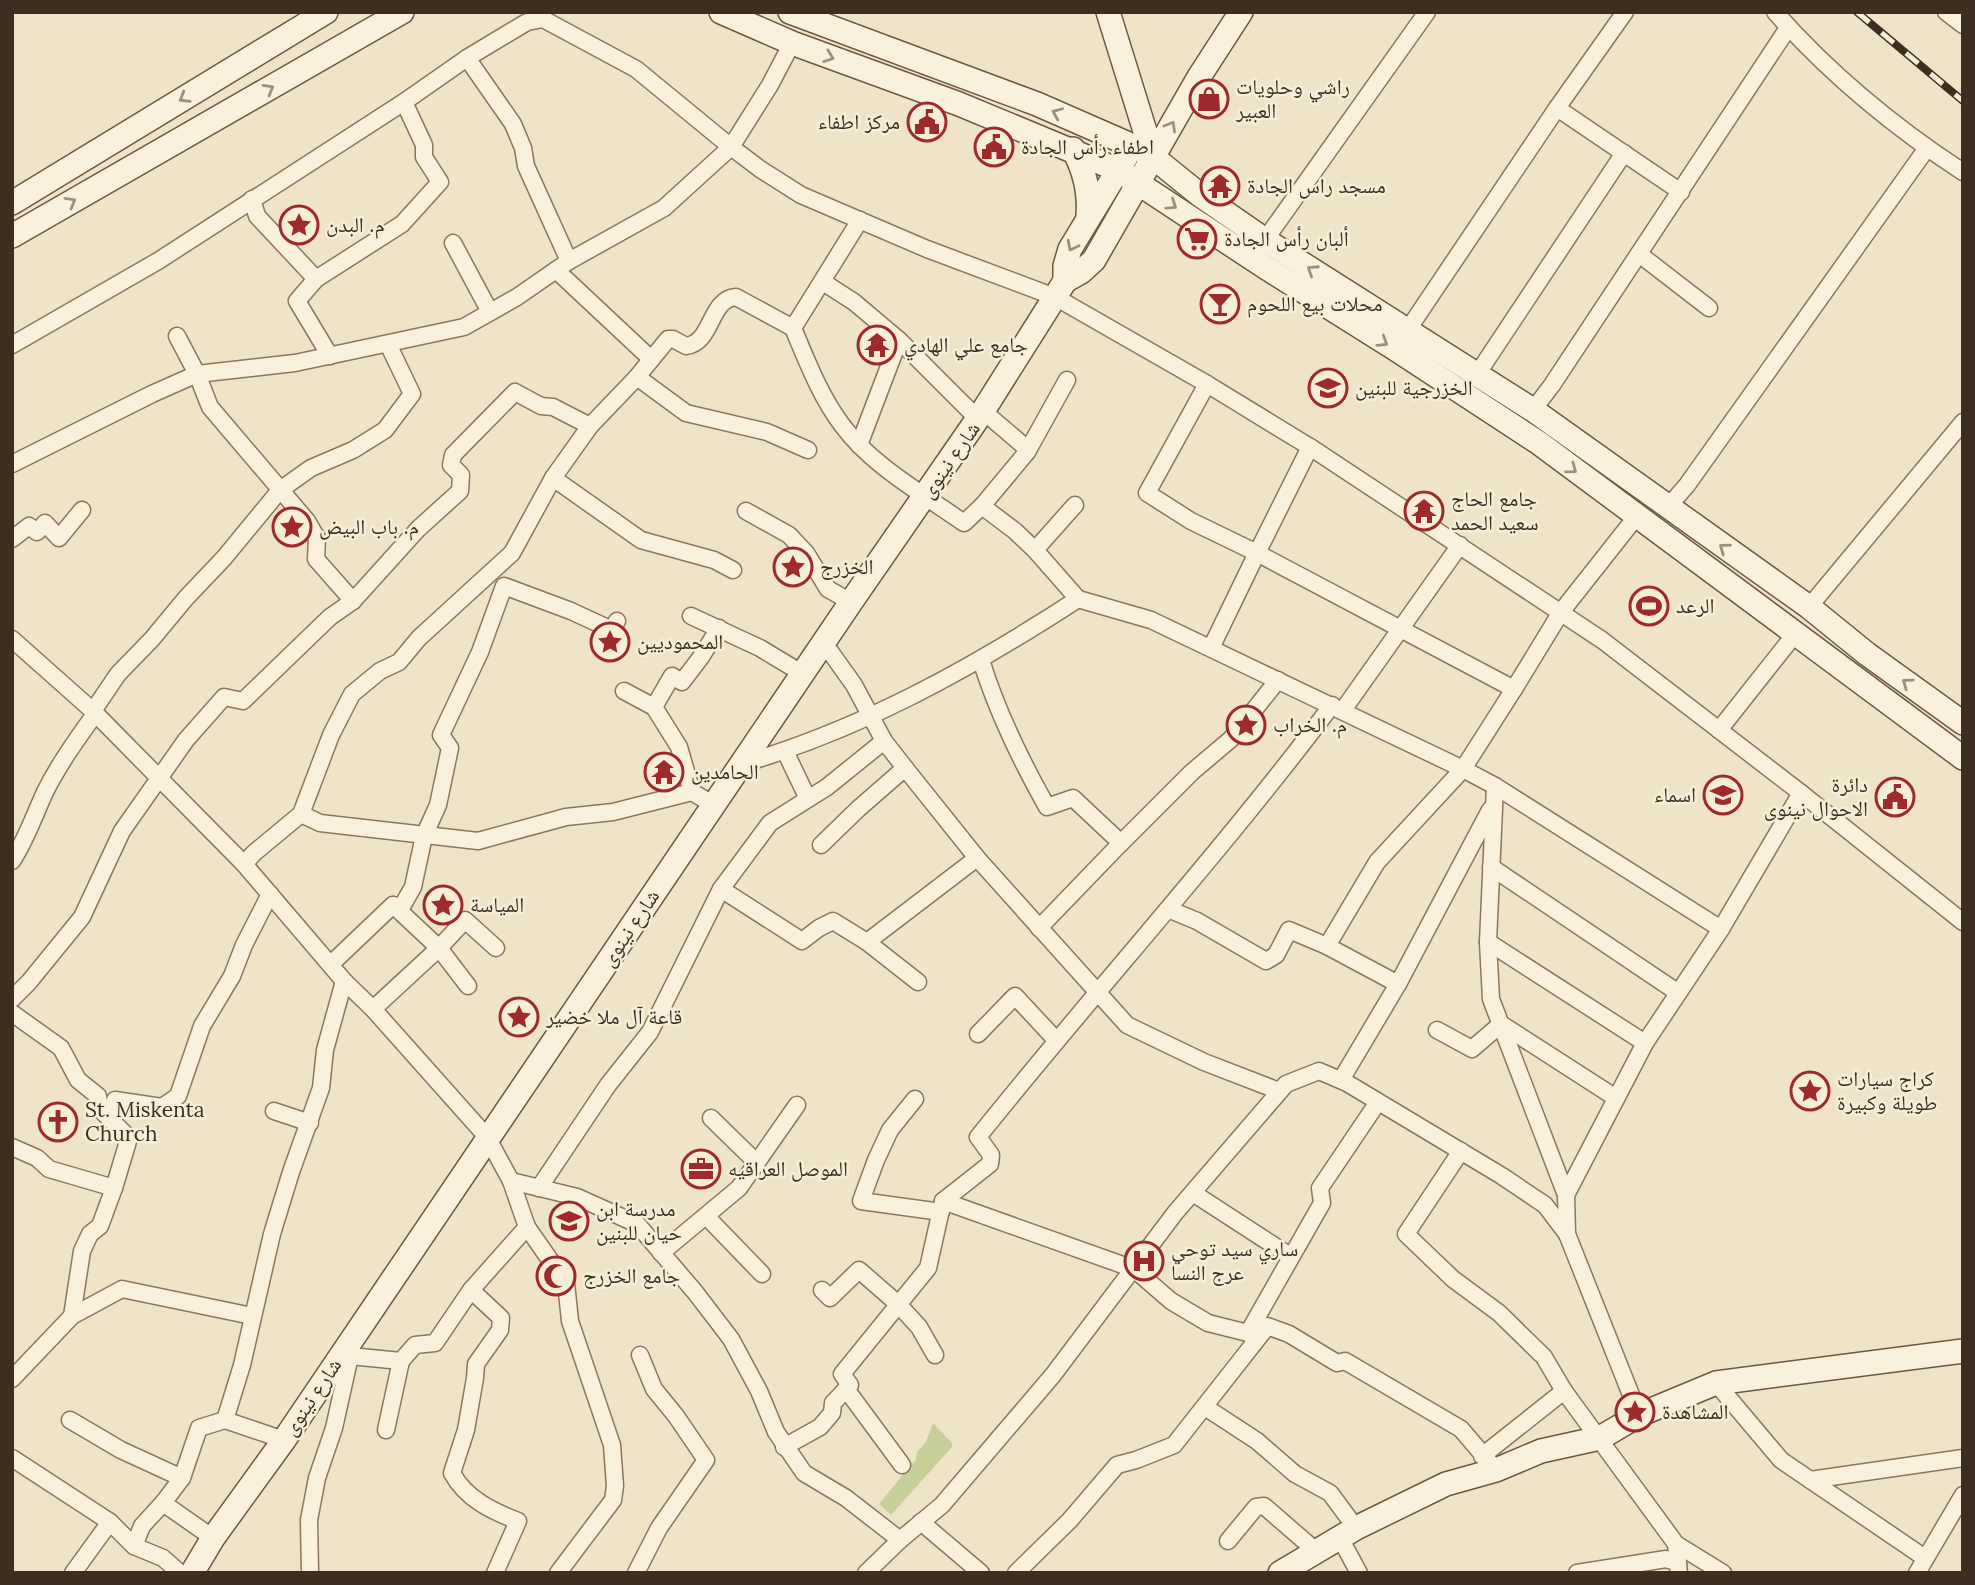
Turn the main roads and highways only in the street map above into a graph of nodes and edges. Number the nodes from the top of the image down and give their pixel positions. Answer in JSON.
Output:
{"nodes":[{"id":1,"x":326,"y":12,"type":"edge"},
{"id":2,"x":402,"y":12,"type":"edge"},
{"id":3,"x":721,"y":12,"type":"edge"},
{"id":4,"x":790,"y":12,"type":"edge"},
{"id":5,"x":1108,"y":12,"type":"edge"},
{"id":6,"x":1241,"y":12,"type":"edge"},
{"id":7,"x":970,"y":80,"type":"junction"},
{"id":8,"x":959,"y":104,"type":"junction"},
{"id":9,"x":1073,"y":149,"type":"junction"},
{"id":10,"x":1143,"y":152,"type":"junction"},
{"id":11,"x":1118,"y":170,"type":"junction"},
{"id":12,"x":1138,"y":183,"type":"junction"},
{"id":13,"x":12,"y":203,"type":"edge"},
{"id":14,"x":1088,"y":216,"type":"junction"},
{"id":15,"x":12,"y":236,"type":"edge"},
{"id":16,"x":1060,"y":289,"type":"junction"},
{"id":17,"x":1963,"y":722,"type":"edge"},
{"id":18,"x":1963,"y":758,"type":"edge"},
{"id":19,"x":1963,"y":1351,"type":"edge"},
{"id":20,"x":1289,"y":1570,"type":"edge"},
{"id":21,"x":192,"y":1573,"type":"edge"}],
"edges":[{"from":1,"to":13,"type":"main road","one_way":true},
{"from":15,"to":2,"type":"main road","one_way":true},
{"from":3,"to":8,"type":"main road","one_way":true},
{"from":4,"to":7,"type":"main road"},
{"from":5,"to":10,"type":"main road"},
{"from":10,"to":6,"type":"main road","name":"شارع نينوى","one_way":true},
{"from":7,"to":8,"type":"main road"},
{"from":10,"to":7,"type":"main road","one_way":true},
{"from":8,"to":9,"type":"main road"},
{"from":9,"to":11,"type":"main road"},
{"from":9,"to":14,"type":"main road"},
{"from":10,"to":11,"type":"main road","name":"شارع نينوى"},
{"from":10,"to":12,"type":"main road","name":"شارع نينوى"},
{"from":17,"to":10,"type":"main road","one_way":true},
{"from":11,"to":12,"type":"main road"},
{"from":11,"to":14,"type":"main road","name":"شارع نينوى"},
{"from":12,"to":16,"type":"main road","name":"شارع نينوى"},
{"from":12,"to":18,"type":"main road","one_way":true},
{"from":14,"to":16,"type":"main road","name":"شارع نينوى","one_way":true},
{"from":16,"to":21,"type":"main road","name":"شارع نينوى"},
{"from":19,"to":20,"type":"main road"}]}
